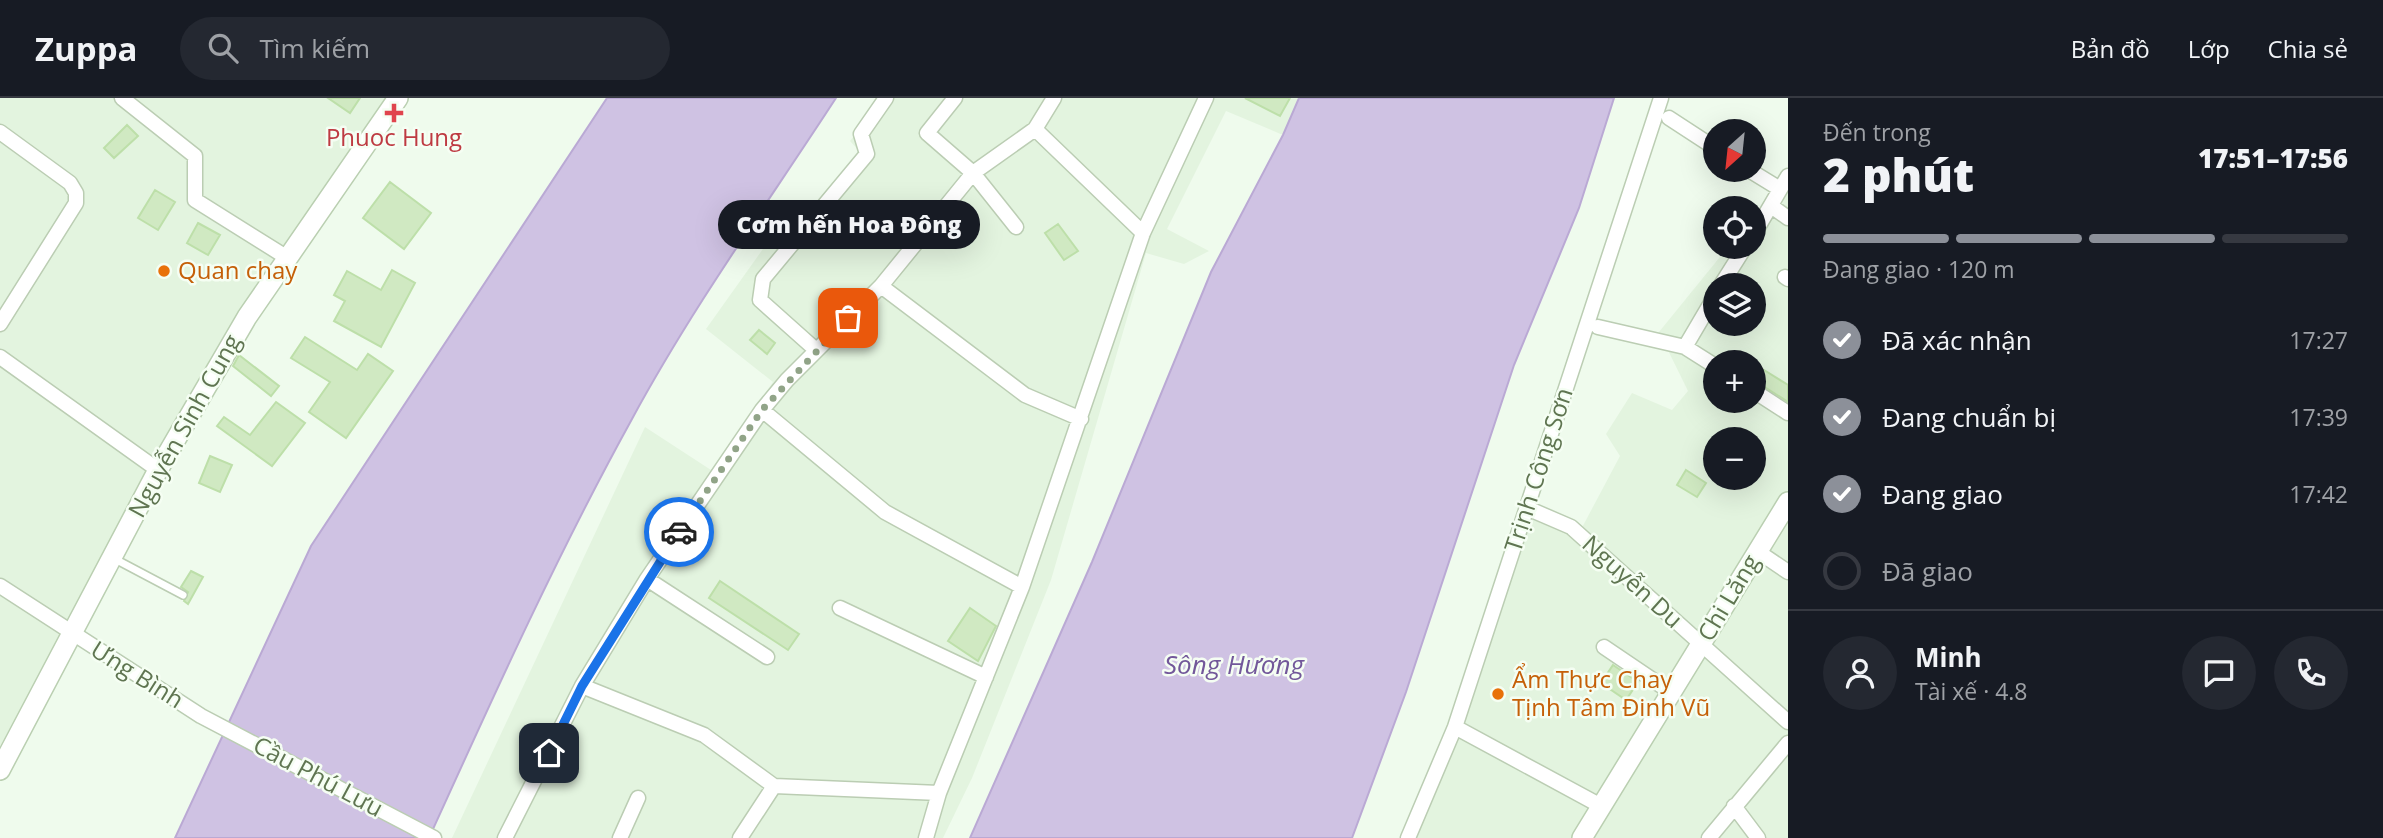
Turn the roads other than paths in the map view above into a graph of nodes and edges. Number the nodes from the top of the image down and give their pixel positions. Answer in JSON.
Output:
{"nodes":[{"id":1,"x":122,"y":98,"type":"edge"},
{"id":2,"x":397,"y":98,"type":"edge"},
{"id":3,"x":886,"y":98,"type":"edge"},
{"id":4,"x":955,"y":98,"type":"edge"},
{"id":5,"x":1054,"y":98,"type":"edge"},
{"id":6,"x":1206,"y":98,"type":"edge"},
{"id":7,"x":1661,"y":98,"type":"edge"},
{"id":8,"x":1668,"y":118,"type":"dead end"},
{"id":9,"x":1035,"y":129,"type":"junction"},
{"id":10,"x":0,"y":132,"type":"edge"},
{"id":11,"x":1703,"y":140,"type":"edge"},
{"id":12,"x":973,"y":173,"type":"junction"},
{"id":13,"x":1788,"y":176,"type":"edge"},
{"id":14,"x":1766,"y":180,"type":"edge"},
{"id":15,"x":1780,"y":189,"type":"junction"},
{"id":16,"x":1771,"y":206,"type":"junction"},
{"id":17,"x":1766,"y":214,"type":"edge"},
{"id":18,"x":1788,"y":218,"type":"edge"},
{"id":19,"x":1016,"y":227,"type":"dead end"},
{"id":20,"x":1143,"y":233,"type":"junction"},
{"id":21,"x":286,"y":257,"type":"junction"},
{"id":22,"x":881,"y":286,"type":"junction"},
{"id":23,"x":1703,"y":316,"type":"edge"},
{"id":24,"x":0,"y":324,"type":"edge"},
{"id":25,"x":1598,"y":327,"type":"dead end"},
{"id":26,"x":1685,"y":347,"type":"junction"},
{"id":27,"x":816,"y":350,"type":"junction"},
{"id":28,"x":0,"y":357,"type":"edge"},
{"id":29,"x":1703,"y":358,"type":"edge"},
{"id":30,"x":1766,"y":399,"type":"edge"},
{"id":31,"x":762,"y":410,"type":"junction"},
{"id":32,"x":1788,"y":413,"type":"edge"},
{"id":33,"x":1081,"y":419,"type":"junction"},
{"id":34,"x":158,"y":470,"type":"junction"},
{"id":35,"x":1788,"y":502,"type":"edge"},
{"id":36,"x":1527,"y":508,"type":"junction"},
{"id":37,"x":1757,"y":551,"type":"junction"},
{"id":38,"x":112,"y":557,"type":"junction"},
{"id":39,"x":1788,"y":572,"type":"edge"},
{"id":40,"x":647,"y":579,"type":"junction"},
{"id":41,"x":0,"y":586,"type":"edge"},
{"id":42,"x":1023,"y":587,"type":"junction"},
{"id":43,"x":183,"y":595,"type":"dead end"},
{"id":44,"x":840,"y":608,"type":"dead end"},
{"id":45,"x":72,"y":634,"type":"junction"},
{"id":46,"x":1702,"y":644,"type":"junction"},
{"id":47,"x":1604,"y":647,"type":"dead end"},
{"id":48,"x":767,"y":657,"type":"dead end"},
{"id":49,"x":986,"y":677,"type":"junction"},
{"id":50,"x":582,"y":686,"type":"junction"},
{"id":51,"x":1672,"y":693,"type":"junction"},
{"id":52,"x":201,"y":716,"type":"joint"},
{"id":53,"x":1788,"y":722,"type":"edge"},
{"id":54,"x":1455,"y":727,"type":"junction"},
{"id":55,"x":1788,"y":743,"type":"edge"},
{"id":56,"x":0,"y":770,"type":"edge"},
{"id":57,"x":774,"y":786,"type":"junction"},
{"id":58,"x":939,"y":793,"type":"junction"},
{"id":59,"x":638,"y":798,"type":"dead end"},
{"id":60,"x":1601,"y":806,"type":"junction"},
{"id":61,"x":1734,"y":806,"type":"junction"},
{"id":62,"x":434,"y":838,"type":"edge"},
{"id":63,"x":505,"y":838,"type":"edge"},
{"id":64,"x":620,"y":838,"type":"edge"},
{"id":65,"x":740,"y":838,"type":"edge"},
{"id":66,"x":926,"y":838,"type":"edge"},
{"id":67,"x":1408,"y":838,"type":"edge"},
{"id":68,"x":1582,"y":838,"type":"edge"},
{"id":69,"x":1710,"y":838,"type":"edge"},
{"id":70,"x":1758,"y":838,"type":"edge"}],
"edges":[{"from":1,"to":21,"type":"street"},
{"from":2,"to":21,"type":"main road","name":"Nguyễn Sinh Cung"},
{"from":3,"to":27,"type":"street"},
{"from":4,"to":12,"type":"street"},
{"from":5,"to":9,"type":"street"},
{"from":6,"to":20,"type":"street"},
{"from":7,"to":36,"type":"street","name":"Trịnh Công Sơn"},
{"from":8,"to":11,"type":"street"},
{"from":9,"to":12,"type":"street"},
{"from":9,"to":20,"type":"street"},
{"from":10,"to":24,"type":"street"},
{"from":12,"to":19,"type":"street"},
{"from":12,"to":22,"type":"street"},
{"from":13,"to":15,"type":"street"},
{"from":14,"to":15,"type":"street"},
{"from":15,"to":16,"type":"street"},
{"from":16,"to":17,"type":"street"},
{"from":16,"to":18,"type":"street"},
{"from":20,"to":33,"type":"street"},
{"from":21,"to":34,"type":"main road","name":"Nguyễn Sinh Cung"},
{"from":22,"to":27,"type":"street"},
{"from":22,"to":33,"type":"street"},
{"from":23,"to":26,"type":"street"},
{"from":25,"to":26,"type":"street"},
{"from":26,"to":29,"type":"street"},
{"from":27,"to":31,"type":"street"},
{"from":28,"to":34,"type":"street"},
{"from":30,"to":32,"type":"street"},
{"from":31,"to":40,"type":"street"},
{"from":31,"to":42,"type":"street"},
{"from":33,"to":42,"type":"street"},
{"from":34,"to":38,"type":"main road","name":"Nguyễn Sinh Cung"},
{"from":35,"to":37,"type":"main road","name":"Chi Lăng"},
{"from":36,"to":46,"type":"street","name":"Nguyễn Du"},
{"from":36,"to":54,"type":"street","name":"Trịnh Công Sơn"},
{"from":37,"to":39,"type":"street"},
{"from":37,"to":46,"type":"main road","name":"Chi Lăng"},
{"from":38,"to":43,"type":"lane"},
{"from":38,"to":45,"type":"main road","name":"Nguyễn Sinh Cung"},
{"from":40,"to":48,"type":"street"},
{"from":40,"to":50,"type":"street"},
{"from":41,"to":45,"type":"street","name":"Ưng Bình"},
{"from":42,"to":49,"type":"street"},
{"from":44,"to":49,"type":"street"},
{"from":45,"to":52,"type":"street","name":"Ưng Bình"},
{"from":45,"to":56,"type":"main road","name":"Nguyễn Sinh Cung"},
{"from":46,"to":51,"type":"main road","name":"Chi Lăng"},
{"from":46,"to":53,"type":"street","name":"Nguyễn Du"},
{"from":47,"to":51,"type":"street"},
{"from":49,"to":58,"type":"street"},
{"from":50,"to":57,"type":"street"},
{"from":50,"to":63,"type":"street"},
{"from":51,"to":60,"type":"main road","name":"Chi Lăng"},
{"from":52,"to":62,"type":"street","name":"Cầu Phú Lưu"},
{"from":54,"to":60,"type":"street"},
{"from":54,"to":67,"type":"street","name":"Trịnh Công Sơn"},
{"from":55,"to":61,"type":"street"},
{"from":57,"to":58,"type":"street"},
{"from":57,"to":65,"type":"street"},
{"from":58,"to":66,"type":"street"},
{"from":59,"to":64,"type":"street"},
{"from":60,"to":68,"type":"main road","name":"Chi Lăng"},
{"from":61,"to":69,"type":"street"},
{"from":61,"to":70,"type":"street"}]}
